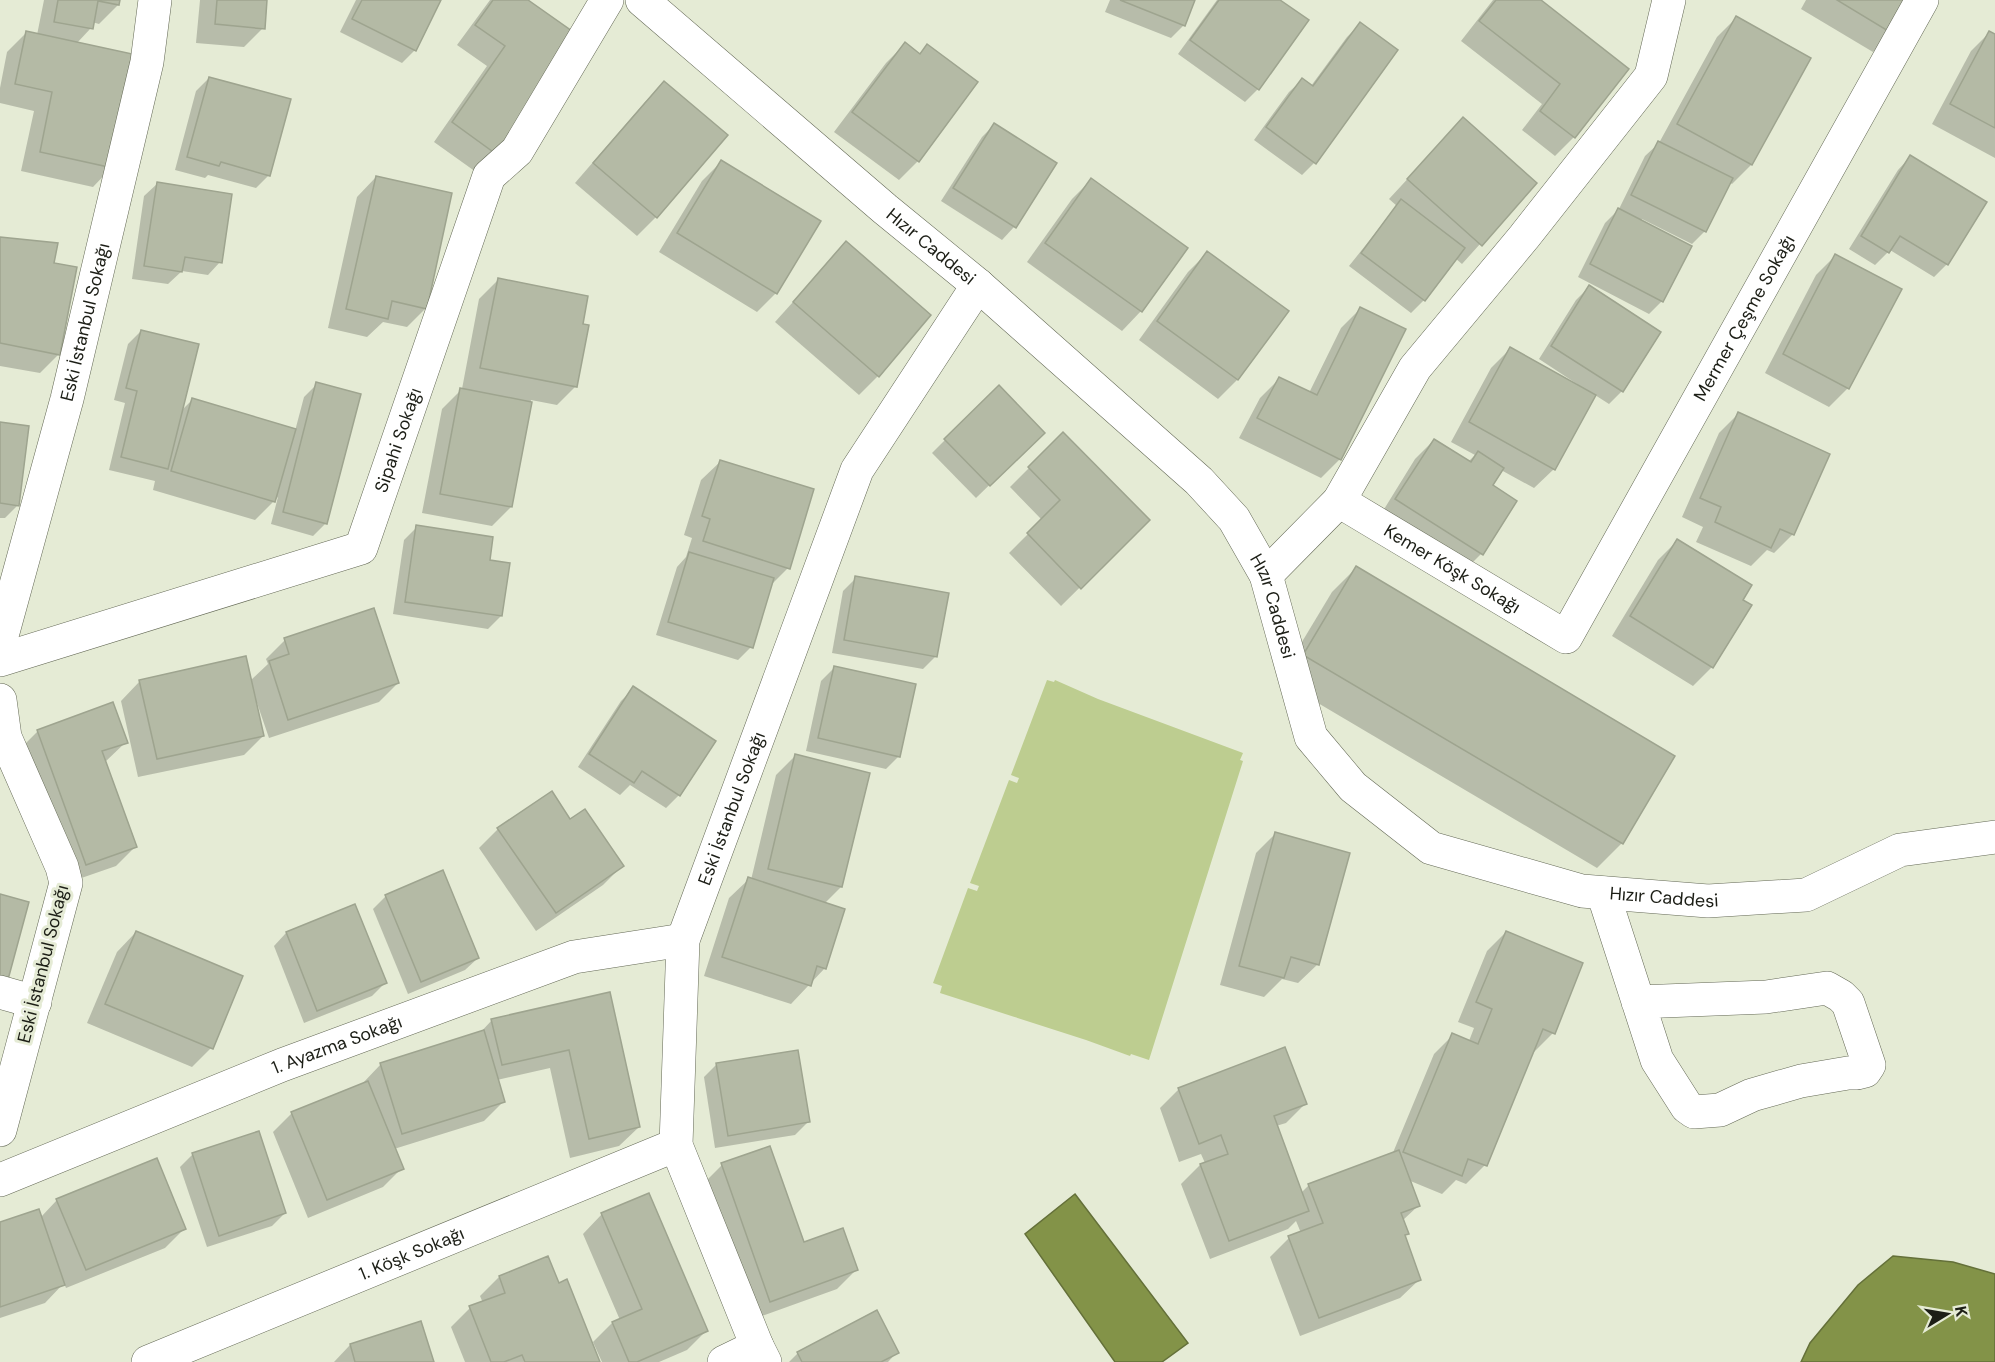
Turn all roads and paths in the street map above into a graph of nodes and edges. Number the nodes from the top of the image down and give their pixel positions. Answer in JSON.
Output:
{"nodes":[{"id":1,"x":155,"y":0,"type":"edge"},
{"id":2,"x":607,"y":0,"type":"edge"},
{"id":3,"x":642,"y":0,"type":"edge"},
{"id":4,"x":1669,"y":0,"type":"edge"},
{"id":5,"x":1922,"y":0,"type":"edge"},
{"id":6,"x":978,"y":285,"type":"junction"},
{"id":7,"x":1339,"y":501,"type":"junction"},
{"id":8,"x":1266,"y":575,"type":"junction"},
{"id":9,"x":1566,"y":637,"type":"joint"},
{"id":10,"x":0,"y":643,"type":"edge"},
{"id":11,"x":0,"y":660,"type":"edge"},
{"id":12,"x":0,"y":700,"type":"edge"},
{"id":13,"x":1995,"y":837,"type":"edge"},
{"id":14,"x":1603,"y":893,"type":"junction"},
{"id":15,"x":683,"y":940,"type":"junction"},
{"id":16,"x":0,"y":992,"type":"edge"},
{"id":17,"x":35,"y":1002,"type":"junction"},
{"id":18,"x":1638,"y":1002,"type":"junction"},
{"id":19,"x":9,"y":1059,"type":"edge"},
{"id":20,"x":0,"y":1130,"type":"edge"},
{"id":21,"x":676,"y":1145,"type":"junction"},
{"id":22,"x":0,"y":1180,"type":"edge"},
{"id":23,"x":761,"y":1354,"type":"edge"},
{"id":24,"x":148,"y":1362,"type":"edge"},
{"id":25,"x":724,"y":1362,"type":"edge"}],
"edges":[{"from":1,"to":10,"type":"street","name":"Eski İstanbul Sokağı"},
{"from":2,"to":11,"type":"street","name":"Sipahi Sokağı"},
{"from":3,"to":6,"type":"street","name":"Hızır Caddesi"},
{"from":4,"to":7,"type":"street"},
{"from":5,"to":9,"type":"street","name":"Mermer Çeşme Sokağı"},
{"from":6,"to":8,"type":"street","name":"Hızır Caddesi"},
{"from":6,"to":15,"type":"street","name":"Eski İstanbul Sokağı"},
{"from":7,"to":8,"type":"street"},
{"from":7,"to":9,"type":"street","name":"Kemer Köşk Sokağı"},
{"from":8,"to":14,"type":"street","name":"Hızır Caddesi"},
{"from":12,"to":17,"type":"street","name":"Eski İstanbul Sokağı"},
{"from":13,"to":14,"type":"street","name":"Hızır Caddesi"},
{"from":14,"to":18,"type":"street"},
{"from":15,"to":21,"type":"street","name":"Eski İstanbul Sokağı"},
{"from":15,"to":22,"type":"street","name":"1. Ayazma Sokağı"},
{"from":16,"to":17,"type":"street"},
{"from":17,"to":19,"type":"street","name":"Eski İstanbul Sokağı"},
{"from":18,"to":18,"type":"street"},
{"from":19,"to":20,"type":"street","name":"Eski İstanbul Sokağı"},
{"from":21,"to":23,"type":"street","name":"Eski İstanbul Sokağı"},
{"from":21,"to":24,"type":"street","name":"1. Köşk Sokağı"},
{"from":23,"to":25,"type":"street"}]}
